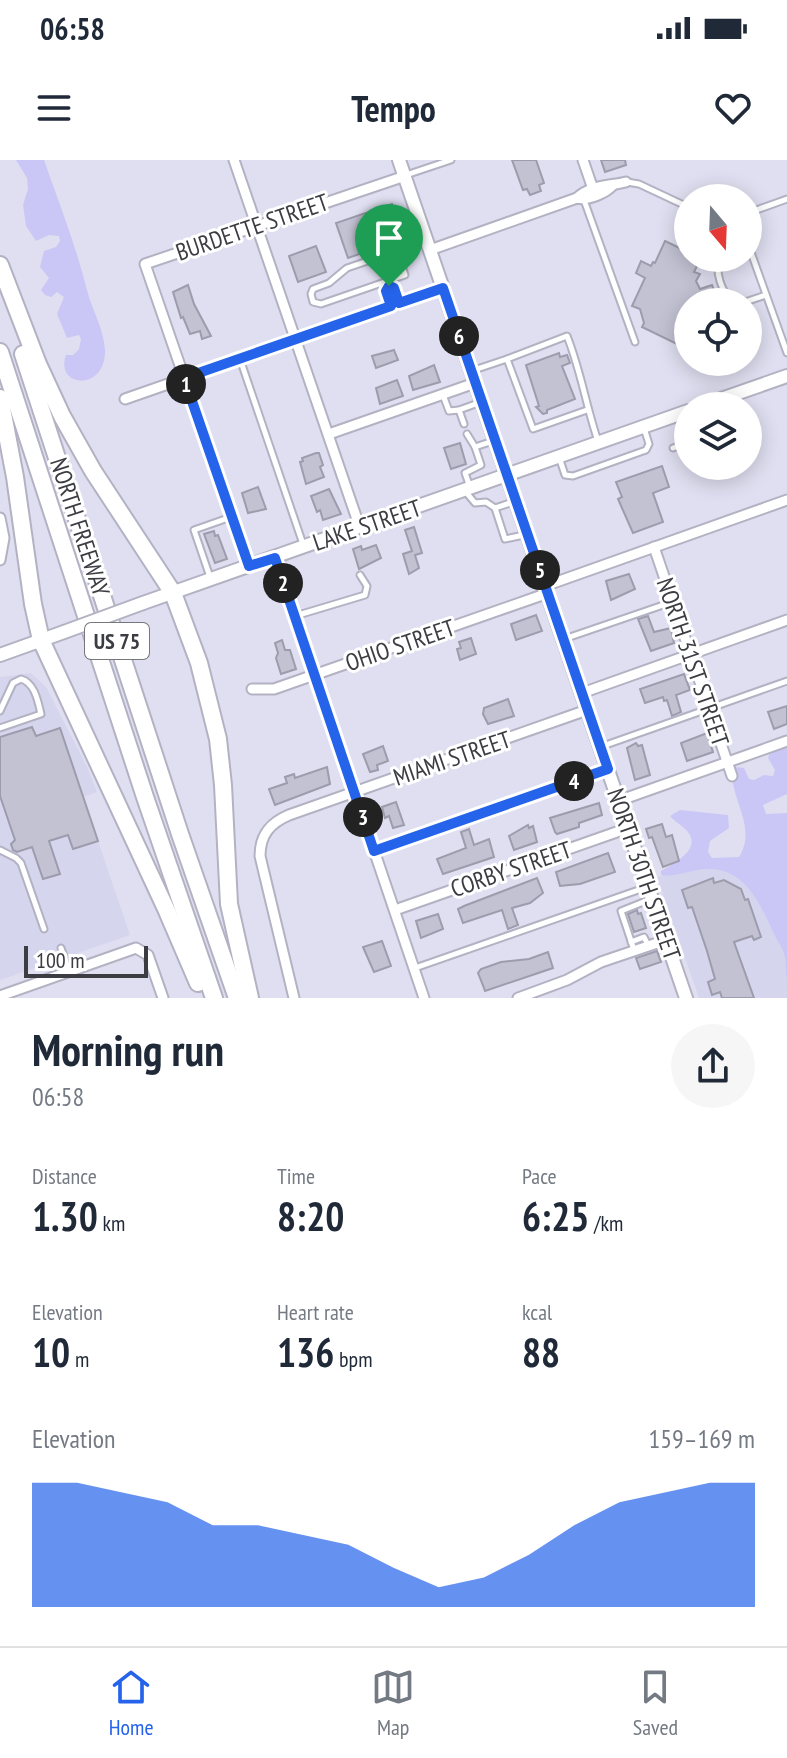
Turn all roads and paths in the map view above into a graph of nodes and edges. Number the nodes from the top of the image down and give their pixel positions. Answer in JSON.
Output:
{"nodes":[{"id":1,"x":234,"y":160,"type":"edge"},
{"id":2,"x":399,"y":160,"type":"edge"},
{"id":3,"x":451,"y":160,"type":"edge"},
{"id":4,"x":583,"y":160,"type":"edge"},
{"id":5,"x":405,"y":176,"type":"junction"},
{"id":6,"x":626,"y":182,"type":"joint"},
{"id":7,"x":613,"y":185,"type":"junction"},
{"id":8,"x":593,"y":189,"type":"junction"},
{"id":9,"x":581,"y":199,"type":"junction"},
{"id":10,"x":787,"y":199,"type":"edge"},
{"id":11,"x":674,"y":200,"type":"edge"},
{"id":12,"x":762,"y":208,"type":"edge"},
{"id":13,"x":256,"y":225,"type":"junction"},
{"id":14,"x":430,"y":250,"type":"junction"},
{"id":15,"x":0,"y":265,"type":"edge"},
{"id":16,"x":758,"y":272,"type":"edge"},
{"id":17,"x":0,"y":282,"type":"edge"},
{"id":18,"x":388,"y":284,"type":"junction"},
{"id":19,"x":443,"y":288,"type":"junction"},
{"id":20,"x":766,"y":295,"type":"junction"},
{"id":21,"x":762,"y":296,"type":"edge"},
{"id":22,"x":395,"y":304,"type":"junction"},
{"id":23,"x":296,"y":339,"type":"junction"},
{"id":24,"x":635,"y":342,"type":"dead end"},
{"id":25,"x":0,"y":352,"type":"edge"},
{"id":26,"x":787,"y":353,"type":"edge"},
{"id":27,"x":239,"y":358,"type":"junction"},
{"id":28,"x":507,"y":359,"type":"junction"},
{"id":29,"x":787,"y":376,"type":"edge"},
{"id":30,"x":473,"y":377,"type":"junction"},
{"id":31,"x":184,"y":378,"type":"junction"},
{"id":32,"x":741,"y":392,"type":"edge"},
{"id":33,"x":443,"y":394,"type":"junction"},
{"id":34,"x":0,"y":398,"type":"edge"},
{"id":35,"x":125,"y":399,"type":"dead end"},
{"id":36,"x":482,"y":402,"type":"junction"},
{"id":37,"x":459,"y":410,"type":"junction"},
{"id":38,"x":587,"y":410,"type":"junction"},
{"id":39,"x":674,"y":416,"type":"edge"},
{"id":40,"x":464,"y":424,"type":"dead end"},
{"id":41,"x":643,"y":427,"type":"junction"},
{"id":42,"x":329,"y":434,"type":"junction"},
{"id":43,"x":467,"y":434,"type":"dead end"},
{"id":44,"x":495,"y":440,"type":"junction"},
{"id":45,"x":599,"y":443,"type":"junction"},
{"id":46,"x":475,"y":447,"type":"junction"},
{"id":47,"x":559,"y":457,"type":"junction"},
{"id":48,"x":507,"y":475,"type":"junction"},
{"id":49,"x":468,"y":489,"type":"junction"},
{"id":50,"x":787,"y":500,"type":"edge"},
{"id":51,"x":516,"y":501,"type":"junction"},
{"id":52,"x":495,"y":508,"type":"junction"},
{"id":53,"x":232,"y":516,"type":"junction"},
{"id":54,"x":0,"y":518,"type":"edge"},
{"id":55,"x":360,"y":528,"type":"junction"},
{"id":56,"x":527,"y":534,"type":"junction"},
{"id":57,"x":304,"y":547,"type":"junction"},
{"id":58,"x":654,"y":547,"type":"junction"},
{"id":59,"x":275,"y":558,"type":"junction"},
{"id":60,"x":0,"y":560,"type":"edge"},
{"id":61,"x":249,"y":566,"type":"junction"},
{"id":62,"x":360,"y":575,"type":"dead end"},
{"id":63,"x":211,"y":580,"type":"junction"},
{"id":64,"x":546,"y":589,"type":"junction"},
{"id":65,"x":173,"y":593,"type":"junction"},
{"id":66,"x":672,"y":601,"type":"junction"},
{"id":67,"x":294,"y":616,"type":"junction"},
{"id":68,"x":787,"y":620,"type":"edge"},
{"id":69,"x":563,"y":639,"type":"junction"},
{"id":70,"x":41,"y":640,"type":"junction"},
{"id":71,"x":0,"y":655,"type":"edge"},
{"id":72,"x":691,"y":655,"type":"junction"},
{"id":73,"x":314,"y":675,"type":"junction"},
{"id":74,"x":787,"y":681,"type":"edge"},
{"id":75,"x":252,"y":689,"type":"dead end"},
{"id":76,"x":582,"y":693,"type":"junction"},
{"id":77,"x":709,"y":708,"type":"junction"},
{"id":78,"x":587,"y":710,"type":"junction"},
{"id":79,"x":0,"y":711,"type":"edge"},
{"id":80,"x":0,"y":728,"type":"edge"},
{"id":81,"x":787,"y":741,"type":"edge"},
{"id":82,"x":600,"y":747,"type":"junction"},
{"id":83,"x":727,"y":762,"type":"junction"},
{"id":84,"x":608,"y":769,"type":"junction"},
{"id":85,"x":732,"y":776,"type":"dead end"},
{"id":86,"x":354,"y":792,"type":"junction"},
{"id":87,"x":618,"y":801,"type":"junction"},
{"id":88,"x":628,"y":828,"type":"junction"},
{"id":89,"x":0,"y":850,"type":"edge"},
{"id":90,"x":374,"y":851,"type":"junction"},
{"id":91,"x":650,"y":893,"type":"junction"},
{"id":92,"x":395,"y":910,"type":"junction"},
{"id":93,"x":44,"y":929,"type":"dead end"},
{"id":94,"x":666,"y":940,"type":"junction"},
{"id":95,"x":632,"y":946,"type":"junction"},
{"id":96,"x":61,"y":948,"type":"dead end"},
{"id":97,"x":414,"y":968,"type":"junction"},
{"id":98,"x":69,"y":971,"type":"junction"},
{"id":99,"x":0,"y":996,"type":"edge"},
{"id":100,"x":163,"y":998,"type":"edge"},
{"id":101,"x":204,"y":998,"type":"edge"},
{"id":102,"x":214,"y":998,"type":"edge"},
{"id":103,"x":237,"y":998,"type":"edge"},
{"id":104,"x":250,"y":998,"type":"edge"},
{"id":105,"x":294,"y":998,"type":"edge"},
{"id":106,"x":424,"y":998,"type":"edge"},
{"id":107,"x":518,"y":998,"type":"edge"},
{"id":108,"x":686,"y":998,"type":"edge"}],
"edges":[{"from":1,"to":13,"type":"street"},
{"from":2,"to":5,"type":"main road","name":"NORTH 30TH STREET"},
{"from":3,"to":5,"type":"lane"},
{"from":4,"to":8,"type":"street"},
{"from":5,"to":13,"type":"street","name":"BURDETTE STREET"},
{"from":5,"to":14,"type":"main road","name":"NORTH 30TH STREET"},
{"from":6,"to":7,"type":"street"},
{"from":6,"to":11,"type":"lane"},
{"from":7,"to":8,"type":"street"},
{"from":7,"to":9,"type":"street"},
{"from":8,"to":9,"type":"street"},
{"from":9,"to":14,"type":"street"},
{"from":9,"to":24,"type":"lane"},
{"from":10,"to":12,"type":"lane"},
{"from":13,"to":23,"type":"street"},
{"from":13,"to":31,"type":"street","name":"BURDETTE STREET"},
{"from":14,"to":19,"type":"main road","name":"NORTH 30TH STREET"},
{"from":15,"to":65,"type":"highway"},
{"from":16,"to":20,"type":"lane"},
{"from":17,"to":103,"type":"highway","name":"NORTH FREEWAY","number":"US 75"},
{"from":18,"to":18,"type":"lane"},
{"from":18,"to":22,"type":"lane"},
{"from":19,"to":22,"type":"street"},
{"from":19,"to":30,"type":"main road","name":"NORTH 30TH STREET"},
{"from":20,"to":21,"type":"lane"},
{"from":20,"to":26,"type":"lane"},
{"from":22,"to":23,"type":"street"},
{"from":23,"to":27,"type":"street"},
{"from":23,"to":42,"type":"street"},
{"from":25,"to":102,"type":"highway","name":"NORTH FREEWAY","number":"US 75"},
{"from":27,"to":31,"type":"street"},
{"from":27,"to":57,"type":"lane"},
{"from":28,"to":30,"type":"lane"},
{"from":28,"to":38,"type":"lane"},
{"from":28,"to":38,"type":"lane"},
{"from":29,"to":32,"type":"main road"},
{"from":30,"to":33,"type":"street"},
{"from":30,"to":36,"type":"main road","name":"NORTH 30TH STREET"},
{"from":31,"to":35,"type":"street"},
{"from":31,"to":53,"type":"street"},
{"from":33,"to":37,"type":"lane"},
{"from":33,"to":42,"type":"street"},
{"from":34,"to":70,"type":"highway"},
{"from":36,"to":37,"type":"lane"},
{"from":36,"to":44,"type":"main road","name":"NORTH 30TH STREET"},
{"from":37,"to":40,"type":"lane"},
{"from":38,"to":45,"type":"lane"},
{"from":39,"to":41,"type":"main road","name":"LAKE STREET"},
{"from":41,"to":45,"type":"main road","name":"LAKE STREET"},
{"from":41,"to":47,"type":"lane"},
{"from":42,"to":55,"type":"street"},
{"from":43,"to":46,"type":"lane"},
{"from":44,"to":46,"type":"lane"},
{"from":44,"to":48,"type":"main road","name":"NORTH 30TH STREET"},
{"from":45,"to":47,"type":"main road","name":"LAKE STREET"},
{"from":46,"to":49,"type":"lane"},
{"from":47,"to":48,"type":"main road","name":"LAKE STREET"},
{"from":48,"to":49,"type":"main road","name":"LAKE STREET"},
{"from":48,"to":51,"type":"main road","name":"NORTH 30TH STREET"},
{"from":49,"to":52,"type":"lane"},
{"from":49,"to":55,"type":"main road","name":"LAKE STREET"},
{"from":50,"to":58,"type":"street","name":"OHIO STREET"},
{"from":51,"to":52,"type":"lane"},
{"from":51,"to":56,"type":"main road","name":"NORTH 30TH STREET"},
{"from":52,"to":56,"type":"lane"},
{"from":53,"to":61,"type":"street"},
{"from":53,"to":63,"type":"lane"},
{"from":54,"to":60,"type":"street"},
{"from":55,"to":57,"type":"main road","name":"LAKE STREET"},
{"from":56,"to":64,"type":"main road","name":"NORTH 30TH STREET"},
{"from":57,"to":59,"type":"main road","name":"LAKE STREET"},
{"from":58,"to":64,"type":"street","name":"OHIO STREET"},
{"from":58,"to":66,"type":"street","name":"NORTH 31ST STREET"},
{"from":59,"to":61,"type":"main road","name":"LAKE STREET"},
{"from":59,"to":67,"type":"street"},
{"from":61,"to":63,"type":"main road","name":"LAKE STREET"},
{"from":62,"to":67,"type":"lane"},
{"from":63,"to":65,"type":"main road","name":"LAKE STREET"},
{"from":64,"to":69,"type":"main road","name":"NORTH 30TH STREET"},
{"from":64,"to":73,"type":"street","name":"OHIO STREET"},
{"from":65,"to":70,"type":"main road","name":"LAKE STREET","bridge":true},
{"from":65,"to":104,"type":"highway"},
{"from":66,"to":69,"type":"lane"},
{"from":66,"to":72,"type":"street","name":"NORTH 31ST STREET"},
{"from":67,"to":73,"type":"street"},
{"from":68,"to":72,"type":"street"},
{"from":69,"to":76,"type":"main road","name":"NORTH 30TH STREET"},
{"from":70,"to":71,"type":"main road","name":"LAKE STREET"},
{"from":70,"to":101,"type":"highway"},
{"from":72,"to":76,"type":"street"},
{"from":72,"to":77,"type":"street","name":"NORTH 31ST STREET"},
{"from":73,"to":75,"type":"street","name":"OHIO STREET"},
{"from":73,"to":86,"type":"street"},
{"from":74,"to":77,"type":"lane"},
{"from":76,"to":78,"type":"main road","name":"NORTH 30TH STREET"},
{"from":77,"to":82,"type":"lane"},
{"from":77,"to":83,"type":"street","name":"NORTH 31ST STREET"},
{"from":78,"to":82,"type":"main road","name":"NORTH 30TH STREET"},
{"from":78,"to":86,"type":"street","name":"MIAMI STREET"},
{"from":79,"to":80,"type":"lane"},
{"from":81,"to":83,"type":"street"},
{"from":82,"to":84,"type":"main road","name":"NORTH 30TH STREET"},
{"from":83,"to":85,"type":"street","name":"NORTH 31ST STREET"},
{"from":83,"to":87,"type":"street"},
{"from":84,"to":87,"type":"main road","name":"NORTH 30TH STREET"},
{"from":84,"to":90,"type":"lane"},
{"from":86,"to":90,"type":"street"},
{"from":86,"to":105,"type":"street","name":"MIAMI STREET"},
{"from":87,"to":88,"type":"main road","name":"NORTH 30TH STREET"},
{"from":88,"to":91,"type":"main road","name":"NORTH 30TH STREET"},
{"from":88,"to":92,"type":"street","name":"CORBY STREET"},
{"from":89,"to":93,"type":"lane"},
{"from":90,"to":92,"type":"street"},
{"from":91,"to":94,"type":"main road","name":"NORTH 30TH STREET"},
{"from":91,"to":95,"type":"lane"},
{"from":91,"to":97,"type":"lane"},
{"from":92,"to":97,"type":"street"},
{"from":94,"to":95,"type":"street"},
{"from":94,"to":108,"type":"main road","name":"NORTH 30TH STREET"},
{"from":95,"to":107,"type":"street"},
{"from":96,"to":98,"type":"lane"},
{"from":97,"to":106,"type":"street"},
{"from":98,"to":99,"type":"street"},
{"from":98,"to":100,"type":"street"}]}
